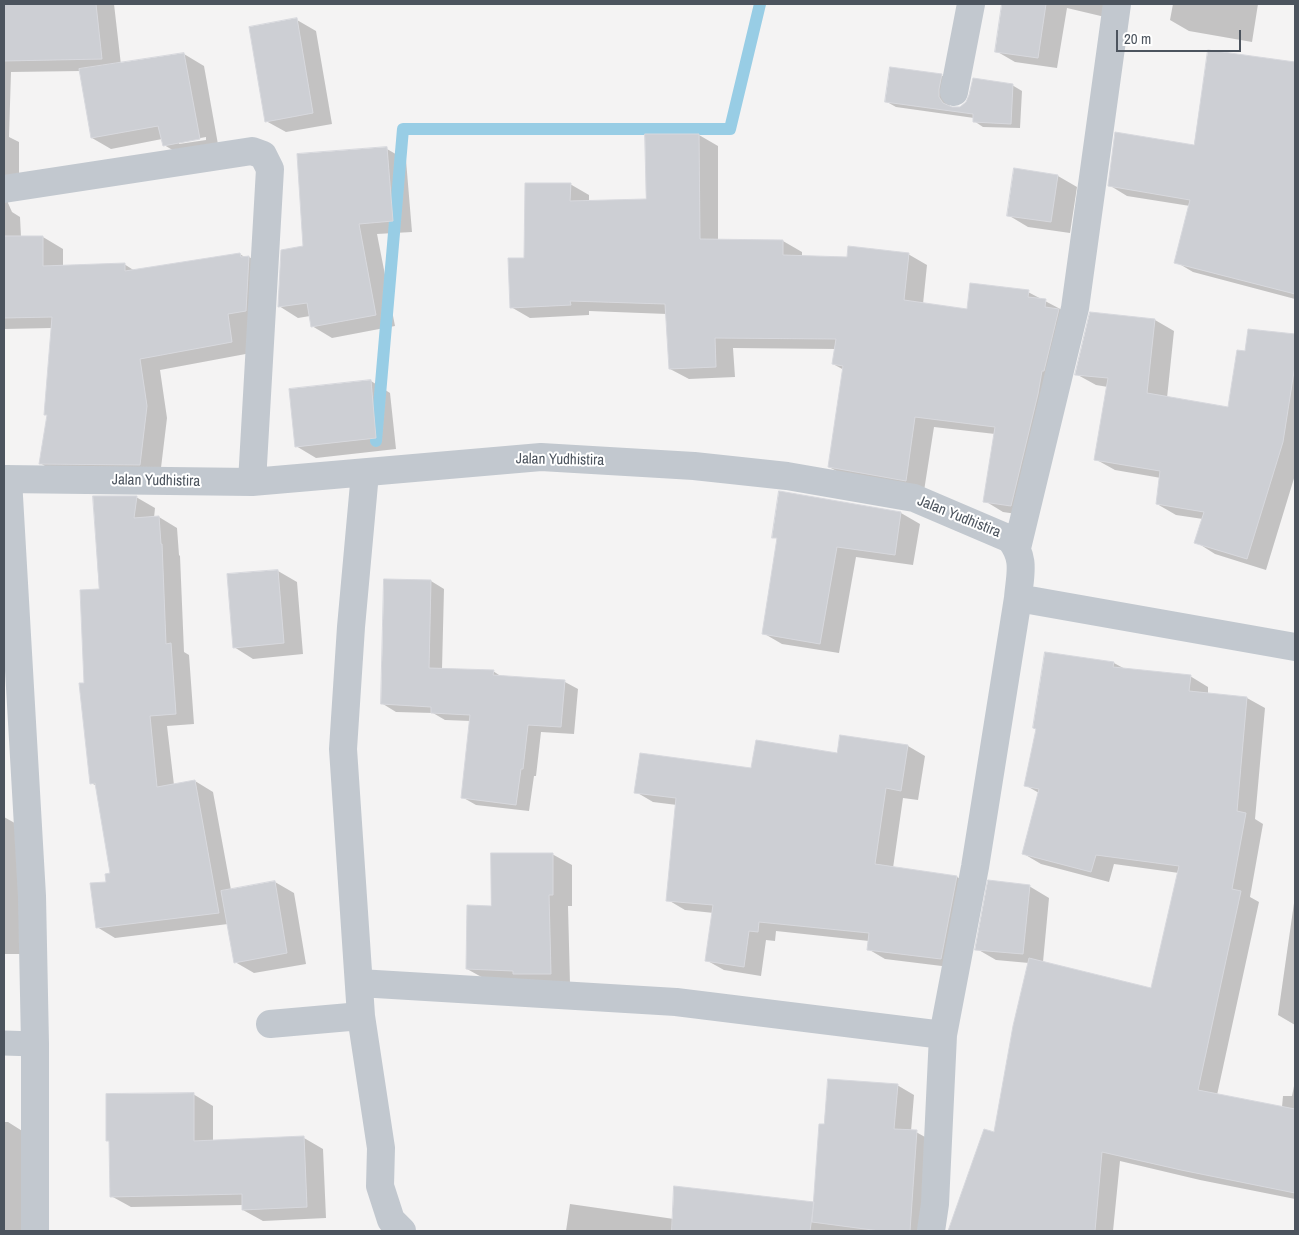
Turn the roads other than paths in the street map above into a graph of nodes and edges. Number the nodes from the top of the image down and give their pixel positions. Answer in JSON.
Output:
{"nodes":[{"id":1,"x":971,"y":4,"type":"edge"},
{"id":2,"x":1117,"y":4,"type":"edge"},
{"id":3,"x":954,"y":92,"type":"dead end"},
{"id":4,"x":4,"y":189,"type":"edge"},
{"id":5,"x":365,"y":473,"type":"junction"},
{"id":6,"x":6,"y":479,"type":"edge"},
{"id":7,"x":252,"y":482,"type":"junction"},
{"id":8,"x":1017,"y":548,"type":"junction"},
{"id":9,"x":1018,"y":598,"type":"junction"},
{"id":10,"x":1295,"y":647,"type":"edge"},
{"id":11,"x":359,"y":983,"type":"junction"},
{"id":12,"x":361,"y":1016,"type":"junction"},
{"id":13,"x":270,"y":1024,"type":"dead end"},
{"id":14,"x":943,"y":1035,"type":"junction"},
{"id":15,"x":4,"y":1043,"type":"edge"},
{"id":16,"x":35,"y":1044,"type":"junction"},
{"id":17,"x":35,"y":1231,"type":"edge"},
{"id":18,"x":402,"y":1231,"type":"edge"},
{"id":19,"x":931,"y":1231,"type":"edge"}],
"edges":[{"from":1,"to":3,"type":"street"},
{"from":2,"to":8,"type":"street"},
{"from":4,"to":7,"type":"street"},
{"from":5,"to":7,"type":"street","name":"Jalan Yudhistira"},
{"from":5,"to":8,"type":"street","name":"Jalan Yudhistira"},
{"from":5,"to":11,"type":"street"},
{"from":6,"to":7,"type":"street","name":"Jalan Yudhistira"},
{"from":6,"to":16,"type":"street"},
{"from":8,"to":9,"type":"street","name":"Jalan Yudhistira"},
{"from":9,"to":10,"type":"street"},
{"from":9,"to":14,"type":"street","name":"Jalan Yudhistira"},
{"from":11,"to":12,"type":"street"},
{"from":11,"to":14,"type":"street"},
{"from":12,"to":13,"type":"street"},
{"from":12,"to":18,"type":"street"},
{"from":14,"to":19,"type":"street","name":"Jalan Yudhistira"},
{"from":15,"to":16,"type":"lane"},
{"from":16,"to":17,"type":"street"}]}
